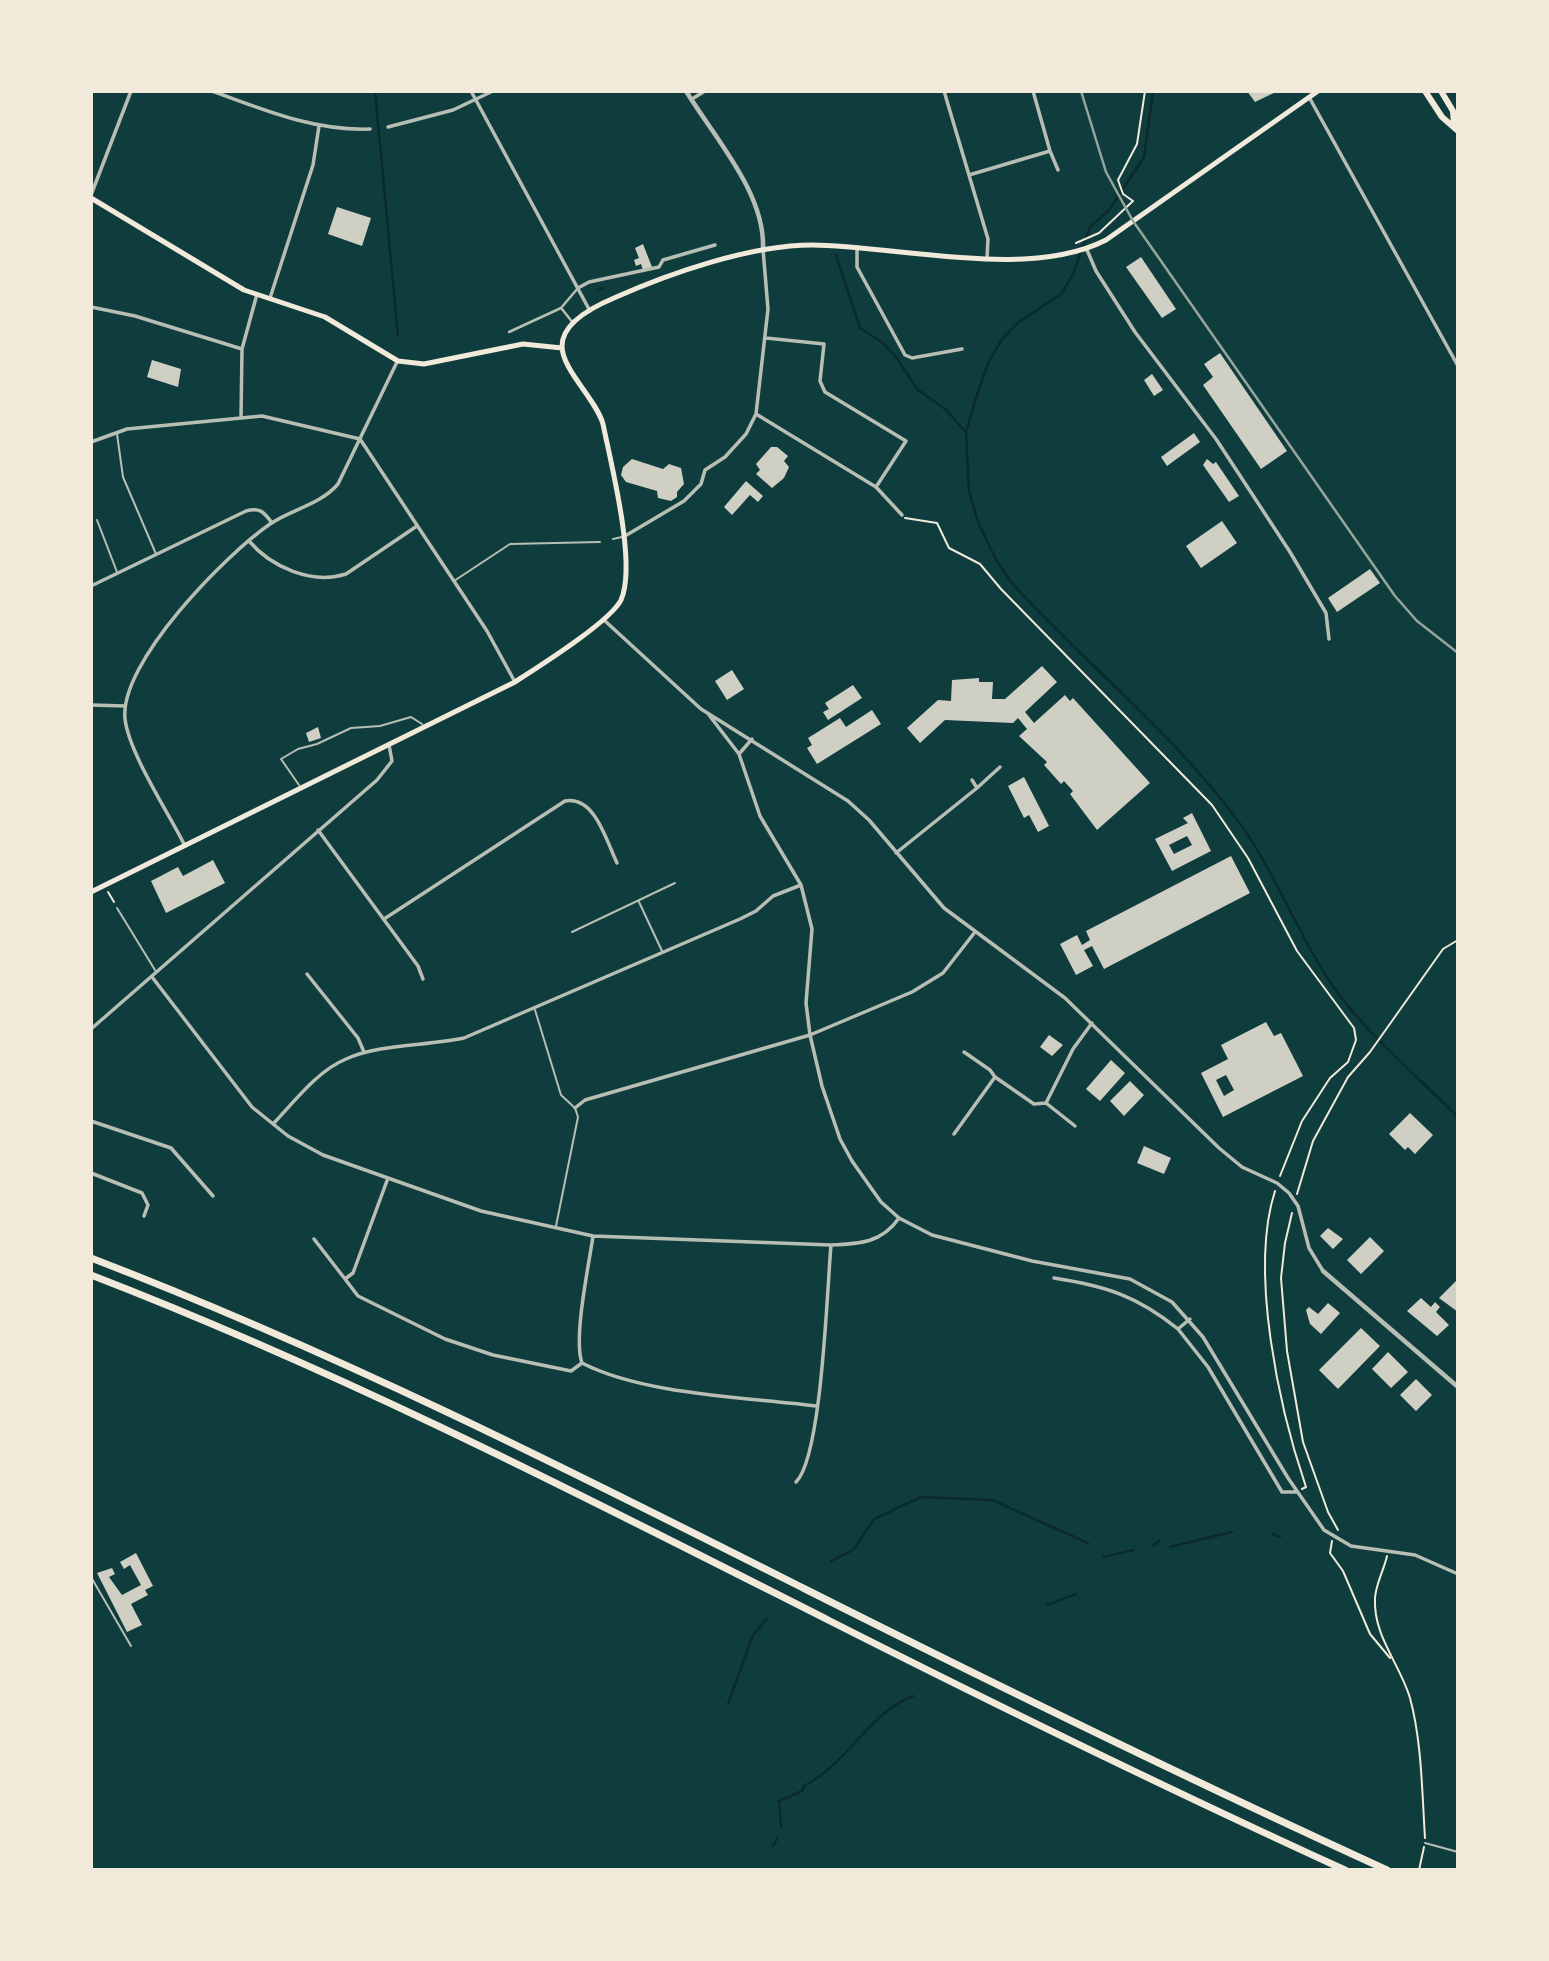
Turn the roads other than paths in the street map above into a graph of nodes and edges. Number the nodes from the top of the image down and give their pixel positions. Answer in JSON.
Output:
{"nodes":[{"id":1,"x":131,"y":91,"type":"edge"},
{"id":2,"x":212,"y":91,"type":"edge"},
{"id":3,"x":471,"y":91,"type":"edge"},
{"id":4,"x":493,"y":91,"type":"edge"},
{"id":5,"x":686,"y":91,"type":"edge"},
{"id":6,"x":705,"y":91,"type":"edge"},
{"id":7,"x":944,"y":91,"type":"edge"},
{"id":8,"x":1033,"y":91,"type":"edge"},
{"id":9,"x":1425,"y":91,"type":"edge"},
{"id":10,"x":1441,"y":91,"type":"edge"},
{"id":11,"x":1314,"y":93,"type":"edge"},
{"id":12,"x":477,"y":99,"type":"junction"},
{"id":13,"x":691,"y":100,"type":"junction"},
{"id":14,"x":319,"y":126,"type":"junction"},
{"id":15,"x":388,"y":127,"type":"dead end"},
{"id":16,"x":1456,"y":128,"type":"edge"},
{"id":17,"x":370,"y":129,"type":"dead end"},
{"id":18,"x":1050,"y":151,"type":"junction"},
{"id":19,"x":1058,"y":170,"type":"dead end"},
{"id":20,"x":968,"y":175,"type":"junction"},
{"id":21,"x":91,"y":196,"type":"edge"},
{"id":22,"x":715,"y":245,"type":"dead end"},
{"id":23,"x":857,"y":247,"type":"junction"},
{"id":24,"x":763,"y":248,"type":"junction"},
{"id":25,"x":1087,"y":250,"type":"junction"},
{"id":26,"x":988,"y":258,"type":"junction"},
{"id":27,"x":659,"y":267,"type":"junction"},
{"id":28,"x":639,"y":272,"type":"junction"},
{"id":29,"x":664,"y":280,"type":"junction"},
{"id":30,"x":645,"y":286,"type":"junction"},
{"id":31,"x":578,"y":288,"type":"junction"},
{"id":32,"x":257,"y":294,"type":"junction"},
{"id":33,"x":270,"y":299,"type":"junction"},
{"id":34,"x":91,"y":307,"type":"edge"},
{"id":35,"x":561,"y":308,"type":"junction"},
{"id":36,"x":590,"y":311,"type":"junction"},
{"id":37,"x":573,"y":323,"type":"junction"},
{"id":38,"x":509,"y":332,"type":"dead end"},
{"id":39,"x":766,"y":338,"type":"junction"},
{"id":40,"x":562,"y":348,"type":"junction"},
{"id":41,"x":242,"y":349,"type":"junction"},
{"id":42,"x":962,"y":349,"type":"dead end"},
{"id":43,"x":398,"y":361,"type":"junction"},
{"id":44,"x":1458,"y":366,"type":"edge"},
{"id":45,"x":757,"y":414,"type":"junction"},
{"id":46,"x":242,"y":418,"type":"junction"},
{"id":47,"x":117,"y":431,"type":"junction"},
{"id":48,"x":360,"y":439,"type":"junction"},
{"id":49,"x":91,"y":442,"type":"edge"},
{"id":50,"x":876,"y":487,"type":"junction"},
{"id":51,"x":902,"y":515,"type":"road end"},
{"id":52,"x":97,"y":520,"type":"dead end"},
{"id":53,"x":272,"y":523,"type":"junction"},
{"id":54,"x":417,"y":526,"type":"junction"},
{"id":55,"x":623,"y":537,"type":"junction"},
{"id":56,"x":613,"y":539,"type":"dead end"},
{"id":57,"x":249,"y":541,"type":"junction"},
{"id":58,"x":600,"y":542,"type":"dead end"},
{"id":59,"x":156,"y":555,"type":"junction"},
{"id":60,"x":118,"y":573,"type":"junction"},
{"id":61,"x":454,"y":581,"type":"junction"},
{"id":62,"x":91,"y":586,"type":"edge"},
{"id":63,"x":602,"y":618,"type":"junction"},
{"id":64,"x":1329,"y":639,"type":"dead end"},
{"id":65,"x":515,"y":682,"type":"junction"},
{"id":66,"x":91,"y":705,"type":"edge"},
{"id":67,"x":125,"y":706,"type":"junction"},
{"id":68,"x":709,"y":715,"type":"junction"},
{"id":69,"x":423,"y":725,"type":"junction"},
{"id":70,"x":752,"y":739,"type":"junction"},
{"id":71,"x":388,"y":743,"type":"junction"},
{"id":72,"x":739,"y":754,"type":"junction"},
{"id":73,"x":1000,"y":767,"type":"dead end"},
{"id":74,"x":972,"y":780,"type":"dead end"},
{"id":75,"x":300,"y":787,"type":"junction"},
{"id":76,"x":977,"y":788,"type":"junction"},
{"id":77,"x":318,"y":830,"type":"junction"},
{"id":78,"x":184,"y":844,"type":"junction"},
{"id":79,"x":896,"y":853,"type":"junction"},
{"id":80,"x":617,"y":863,"type":"dead end"},
{"id":81,"x":675,"y":883,"type":"dead end"},
{"id":82,"x":801,"y":885,"type":"junction"},
{"id":83,"x":91,"y":892,"type":"edge"},
{"id":84,"x":639,"y":901,"type":"junction"},
{"id":85,"x":117,"y":908,"type":"road end"},
{"id":86,"x":384,"y":919,"type":"junction"},
{"id":87,"x":572,"y":932,"type":"dead end"},
{"id":88,"x":975,"y":932,"type":"junction"},
{"id":89,"x":663,"y":952,"type":"junction"},
{"id":90,"x":157,"y":972,"type":"junction"},
{"id":91,"x":307,"y":974,"type":"dead end"},
{"id":92,"x":152,"y":977,"type":"junction"},
{"id":93,"x":423,"y":979,"type":"dead end"},
{"id":94,"x":534,"y":1006,"type":"junction"},
{"id":95,"x":1092,"y":1023,"type":"junction"},
{"id":96,"x":91,"y":1030,"type":"edge"},
{"id":97,"x":810,"y":1035,"type":"junction"},
{"id":98,"x":364,"y":1052,"type":"junction"},
{"id":99,"x":964,"y":1052,"type":"dead end"},
{"id":100,"x":995,"y":1077,"type":"junction"},
{"id":101,"x":1046,"y":1102,"type":"junction"},
{"id":102,"x":575,"y":1108,"type":"junction"},
{"id":103,"x":91,"y":1121,"type":"edge"},
{"id":104,"x":273,"y":1124,"type":"junction"},
{"id":105,"x":1075,"y":1126,"type":"dead end"},
{"id":106,"x":954,"y":1134,"type":"dead end"},
{"id":107,"x":91,"y":1173,"type":"edge"},
{"id":108,"x":387,"y":1178,"type":"junction"},
{"id":109,"x":213,"y":1196,"type":"dead end"},
{"id":110,"x":144,"y":1216,"type":"dead end"},
{"id":111,"x":899,"y":1218,"type":"junction"},
{"id":112,"x":556,"y":1227,"type":"junction"},
{"id":113,"x":593,"y":1236,"type":"junction"},
{"id":114,"x":314,"y":1239,"type":"dead end"},
{"id":115,"x":831,"y":1245,"type":"junction"},
{"id":116,"x":91,"y":1258,"type":"edge"},
{"id":117,"x":1323,"y":1271,"type":"joint"},
{"id":118,"x":91,"y":1275,"type":"edge"},
{"id":119,"x":1054,"y":1278,"type":"dead end"},
{"id":120,"x":345,"y":1279,"type":"junction"},
{"id":121,"x":1189,"y":1319,"type":"junction"},
{"id":122,"x":1178,"y":1329,"type":"junction"},
{"id":123,"x":582,"y":1363,"type":"junction"},
{"id":124,"x":1458,"y":1388,"type":"edge"},
{"id":125,"x":816,"y":1406,"type":"junction"},
{"id":126,"x":796,"y":1482,"type":"dead end"},
{"id":127,"x":1297,"y":1492,"type":"junction"},
{"id":128,"x":1458,"y":1574,"type":"edge"},
{"id":129,"x":91,"y":1577,"type":"edge"},
{"id":130,"x":131,"y":1646,"type":"dead end"},
{"id":131,"x":1425,"y":1843,"type":"road end"},
{"id":132,"x":1458,"y":1852,"type":"edge"},
{"id":133,"x":1345,"y":1870,"type":"edge"},
{"id":134,"x":1387,"y":1870,"type":"edge"}],
"edges":[{"from":1,"to":21,"type":"street"},
{"from":2,"to":14,"type":"street"},
{"from":3,"to":12,"type":"street"},
{"from":4,"to":12,"type":"street"},
{"from":5,"to":13,"type":"street"},
{"from":6,"to":13,"type":"street"},
{"from":7,"to":20,"type":"street"},
{"from":8,"to":18,"type":"street"},
{"from":9,"to":16,"type":"main road"},
{"from":10,"to":16,"type":"main road"},
{"from":11,"to":25,"type":"main road"},
{"from":11,"to":44,"type":"street"},
{"from":12,"to":15,"type":"street"},
{"from":12,"to":31,"type":"street"},
{"from":13,"to":24,"type":"street"},
{"from":14,"to":17,"type":"street"},
{"from":14,"to":33,"type":"street"},
{"from":18,"to":19,"type":"street"},
{"from":18,"to":20,"type":"street"},
{"from":20,"to":26,"type":"street"},
{"from":21,"to":32,"type":"main road"},
{"from":22,"to":27,"type":"street"},
{"from":23,"to":24,"type":"main road"},
{"from":23,"to":26,"type":"main road"},
{"from":23,"to":42,"type":"street"},
{"from":24,"to":29,"type":"main road"},
{"from":24,"to":39,"type":"street"},
{"from":25,"to":26,"type":"main road"},
{"from":25,"to":64,"type":"street"},
{"from":27,"to":28,"type":"street"},
{"from":27,"to":29,"type":"street"},
{"from":28,"to":30,"type":"street"},
{"from":28,"to":31,"type":"street"},
{"from":29,"to":30,"type":"main road"},
{"from":30,"to":36,"type":"main road"},
{"from":31,"to":35,"type":"street"},
{"from":31,"to":36,"type":"street"},
{"from":32,"to":33,"type":"main road"},
{"from":32,"to":41,"type":"street"},
{"from":33,"to":43,"type":"main road"},
{"from":34,"to":41,"type":"street"},
{"from":35,"to":37,"type":"street"},
{"from":35,"to":38,"type":"street"},
{"from":36,"to":37,"type":"main road"},
{"from":37,"to":40,"type":"main road"},
{"from":39,"to":45,"type":"street"},
{"from":39,"to":50,"type":"street"},
{"from":40,"to":43,"type":"main road"},
{"from":40,"to":55,"type":"main road"},
{"from":41,"to":46,"type":"street"},
{"from":43,"to":48,"type":"street"},
{"from":45,"to":50,"type":"street"},
{"from":45,"to":55,"type":"street"},
{"from":46,"to":47,"type":"street"},
{"from":46,"to":48,"type":"street"},
{"from":47,"to":49,"type":"street"},
{"from":47,"to":59,"type":"lane"},
{"from":48,"to":53,"type":"street"},
{"from":48,"to":54,"type":"street"},
{"from":50,"to":51,"type":"street"},
{"from":52,"to":60,"type":"lane"},
{"from":53,"to":57,"type":"street"},
{"from":53,"to":59,"type":"street"},
{"from":54,"to":57,"type":"street"},
{"from":54,"to":61,"type":"street"},
{"from":55,"to":56,"type":"lane"},
{"from":55,"to":63,"type":"main road"},
{"from":57,"to":67,"type":"street"},
{"from":58,"to":61,"type":"lane"},
{"from":59,"to":60,"type":"street"},
{"from":60,"to":62,"type":"street"},
{"from":61,"to":65,"type":"street"},
{"from":63,"to":65,"type":"main road"},
{"from":63,"to":68,"type":"street"},
{"from":65,"to":69,"type":"main road"},
{"from":66,"to":67,"type":"street"},
{"from":67,"to":78,"type":"street"},
{"from":68,"to":70,"type":"street"},
{"from":68,"to":72,"type":"street"},
{"from":69,"to":71,"type":"main road"},
{"from":69,"to":75,"type":"lane"},
{"from":70,"to":72,"type":"street"},
{"from":70,"to":79,"type":"street"},
{"from":71,"to":75,"type":"main road"},
{"from":71,"to":77,"type":"street"},
{"from":72,"to":82,"type":"street"},
{"from":73,"to":76,"type":"street"},
{"from":74,"to":76,"type":"street"},
{"from":75,"to":78,"type":"main road"},
{"from":76,"to":79,"type":"street"},
{"from":77,"to":86,"type":"street"},
{"from":77,"to":90,"type":"street"},
{"from":78,"to":83,"type":"main road"},
{"from":79,"to":88,"type":"street"},
{"from":80,"to":86,"type":"street"},
{"from":81,"to":84,"type":"lane"},
{"from":82,"to":89,"type":"street"},
{"from":82,"to":97,"type":"street"},
{"from":84,"to":87,"type":"lane"},
{"from":84,"to":89,"type":"lane"},
{"from":85,"to":90,"type":"lane"},
{"from":86,"to":93,"type":"street"},
{"from":88,"to":95,"type":"street"},
{"from":88,"to":97,"type":"street"},
{"from":89,"to":94,"type":"street"},
{"from":90,"to":92,"type":"street"},
{"from":91,"to":98,"type":"street"},
{"from":92,"to":96,"type":"street"},
{"from":92,"to":104,"type":"street"},
{"from":94,"to":98,"type":"street"},
{"from":94,"to":102,"type":"lane"},
{"from":95,"to":101,"type":"street"},
{"from":95,"to":117,"type":"street"},
{"from":97,"to":102,"type":"street"},
{"from":97,"to":111,"type":"street"},
{"from":98,"to":104,"type":"street"},
{"from":99,"to":100,"type":"street"},
{"from":100,"to":101,"type":"street"},
{"from":100,"to":106,"type":"street"},
{"from":101,"to":105,"type":"street"},
{"from":102,"to":112,"type":"lane"},
{"from":103,"to":109,"type":"street"},
{"from":104,"to":108,"type":"street"},
{"from":107,"to":110,"type":"street"},
{"from":108,"to":112,"type":"street"},
{"from":108,"to":120,"type":"street"},
{"from":111,"to":115,"type":"street"},
{"from":111,"to":121,"type":"street"},
{"from":112,"to":113,"type":"street"},
{"from":113,"to":115,"type":"street"},
{"from":113,"to":123,"type":"street"},
{"from":114,"to":120,"type":"street"},
{"from":115,"to":125,"type":"street"},
{"from":116,"to":134,"type":"highway"},
{"from":117,"to":124,"type":"street"},
{"from":118,"to":133,"type":"highway"},
{"from":119,"to":122,"type":"street"},
{"from":120,"to":123,"type":"street"},
{"from":121,"to":122,"type":"street"},
{"from":121,"to":127,"type":"street"},
{"from":122,"to":127,"type":"street"},
{"from":123,"to":125,"type":"street"},
{"from":125,"to":126,"type":"street"},
{"from":127,"to":128,"type":"street"},
{"from":129,"to":130,"type":"lane"},
{"from":131,"to":132,"type":"lane"}]}
